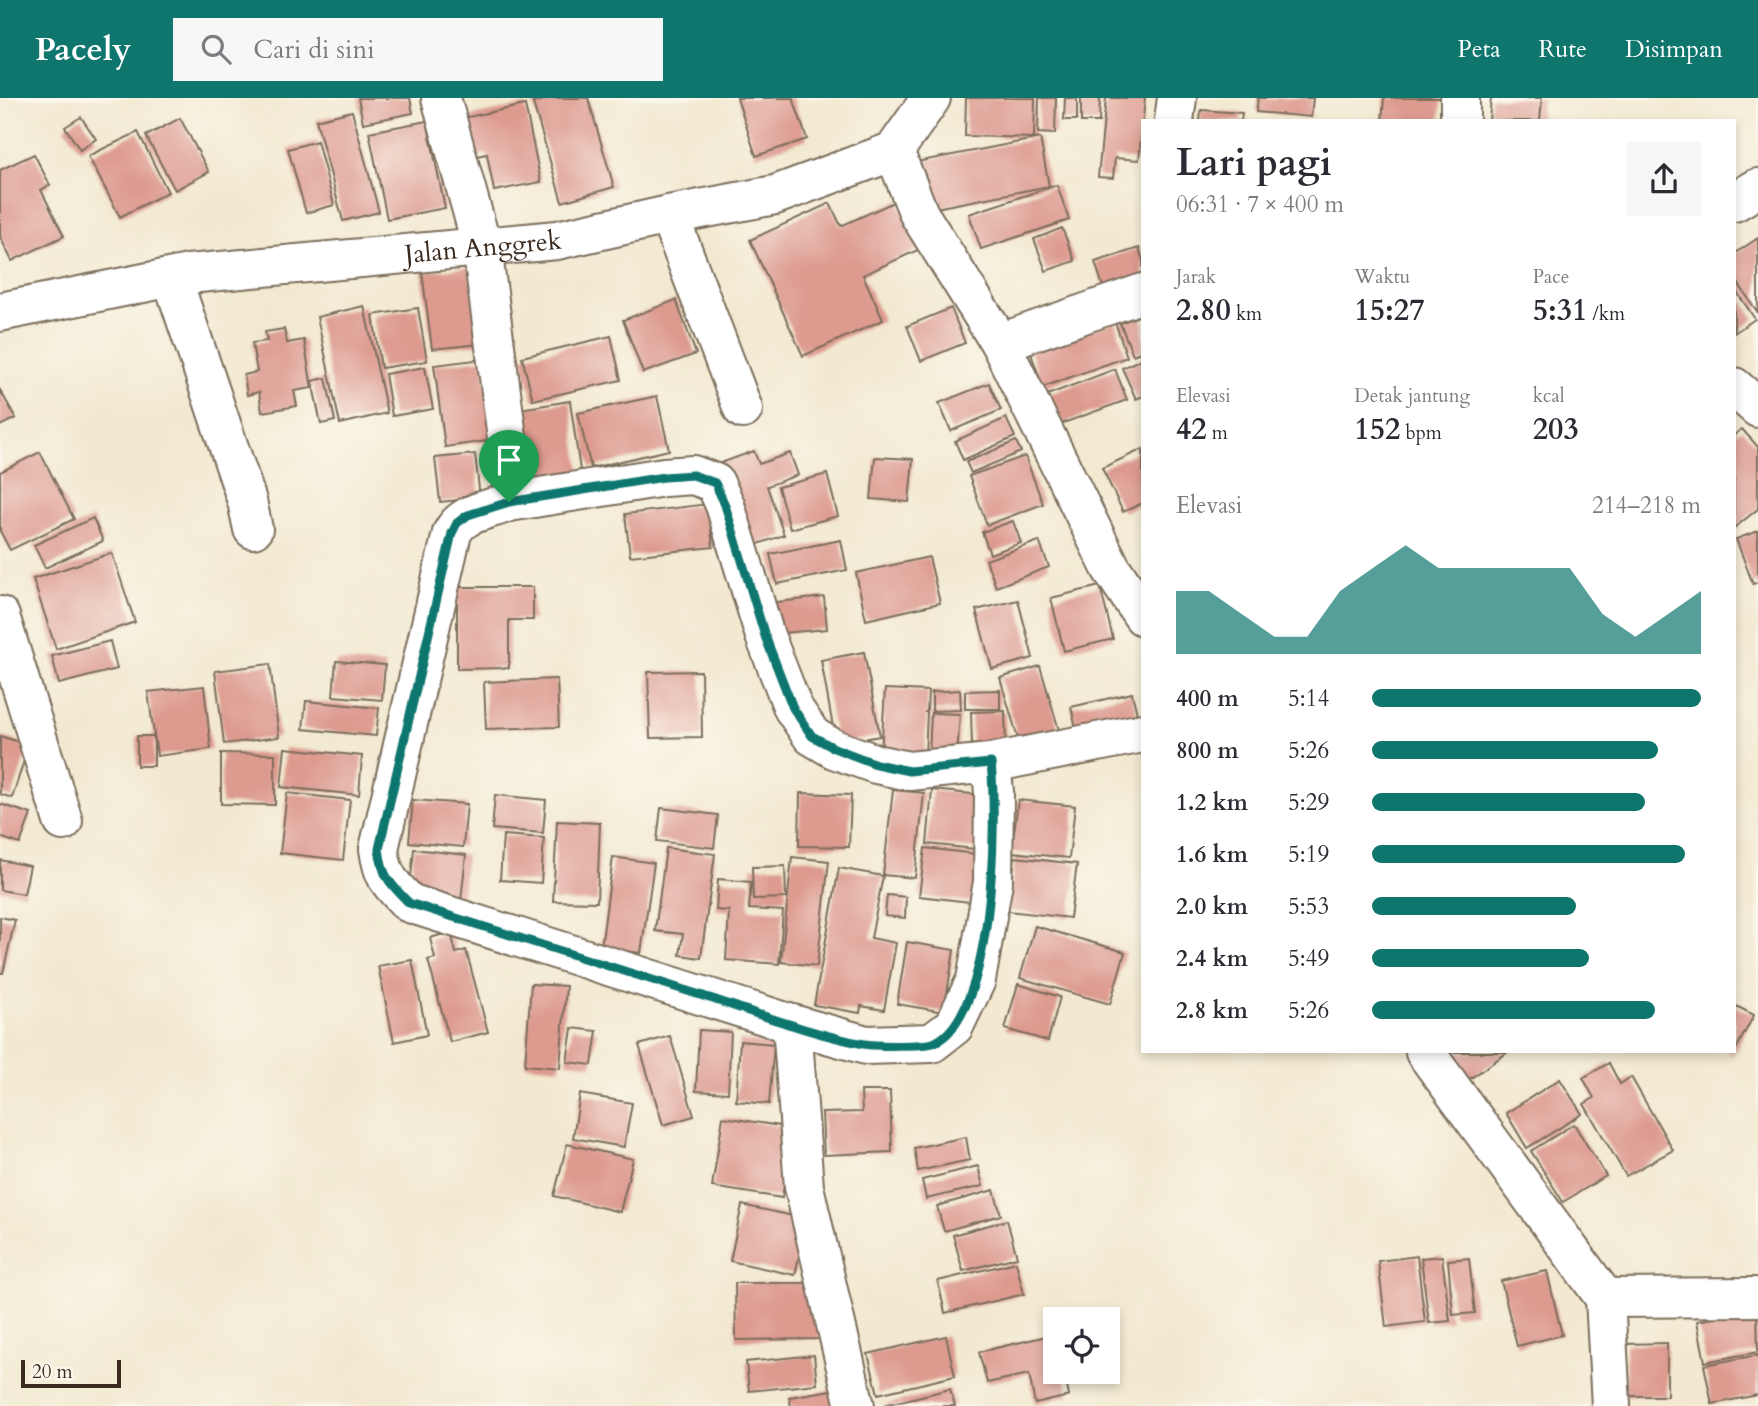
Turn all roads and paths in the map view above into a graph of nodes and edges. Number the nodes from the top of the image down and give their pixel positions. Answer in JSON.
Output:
{"nodes":[{"id":1,"x":441,"y":98,"type":"edge"},
{"id":2,"x":931,"y":98,"type":"edge"},
{"id":3,"x":1177,"y":98,"type":"edge"},
{"id":4,"x":1460,"y":98,"type":"edge"},
{"id":5,"x":1174,"y":119,"type":"edge"},
{"id":6,"x":1460,"y":119,"type":"edge"},
{"id":7,"x":894,"y":151,"type":"junction"},
{"id":8,"x":1758,"y":188,"type":"edge"},
{"id":9,"x":1736,"y":201,"type":"edge"},
{"id":10,"x":669,"y":215,"type":"junction"},
{"id":11,"x":482,"y":247,"type":"junction"},
{"id":12,"x":172,"y":278,"type":"junction"},
{"id":13,"x":1141,"y":293,"type":"edge"},
{"id":14,"x":0,"y":312,"type":"edge"},
{"id":15,"x":1000,"y":343,"type":"junction"},
{"id":16,"x":1736,"y":389,"type":"edge"},
{"id":17,"x":1758,"y":408,"type":"edge"},
{"id":18,"x":743,"y":409,"type":"dead end"},
{"id":19,"x":509,"y":502,"type":"junction"},
{"id":20,"x":253,"y":529,"type":"dead end"},
{"id":21,"x":1141,"y":613,"type":"edge"},
{"id":22,"x":0,"y":616,"type":"edge"},
{"id":23,"x":1141,"y":733,"type":"edge"},
{"id":24,"x":991,"y":763,"type":"junction"},
{"id":25,"x":63,"y":821,"type":"dead end"},
{"id":26,"x":792,"y":1024,"type":"junction"},
{"id":27,"x":1426,"y":1053,"type":"edge"},
{"id":28,"x":1758,"y":1297,"type":"edge"},
{"id":29,"x":1605,"y":1298,"type":"junction"},
{"id":30,"x":855,"y":1406,"type":"edge"},
{"id":31,"x":1611,"y":1406,"type":"edge"}],
"edges":[{"from":1,"to":11,"type":"street"},
{"from":2,"to":7,"type":"street"},
{"from":3,"to":5,"type":"street"},
{"from":4,"to":6,"type":"street"},
{"from":7,"to":10,"type":"street","name":"Jalan Anggrek"},
{"from":7,"to":15,"type":"street"},
{"from":8,"to":9,"type":"street"},
{"from":10,"to":11,"type":"street","name":"Jalan Anggrek"},
{"from":10,"to":18,"type":"street"},
{"from":11,"to":12,"type":"street","name":"Jalan Anggrek"},
{"from":11,"to":19,"type":"street"},
{"from":12,"to":14,"type":"street","name":"Jalan Anggrek"},
{"from":12,"to":20,"type":"street"},
{"from":13,"to":15,"type":"street"},
{"from":15,"to":21,"type":"street"},
{"from":16,"to":17,"type":"street"},
{"from":19,"to":24,"type":"street"},
{"from":19,"to":26,"type":"street"},
{"from":22,"to":25,"type":"street"},
{"from":23,"to":24,"type":"street"},
{"from":24,"to":26,"type":"street"},
{"from":26,"to":30,"type":"street"},
{"from":27,"to":29,"type":"street"},
{"from":28,"to":29,"type":"street"},
{"from":29,"to":31,"type":"street"}]}
